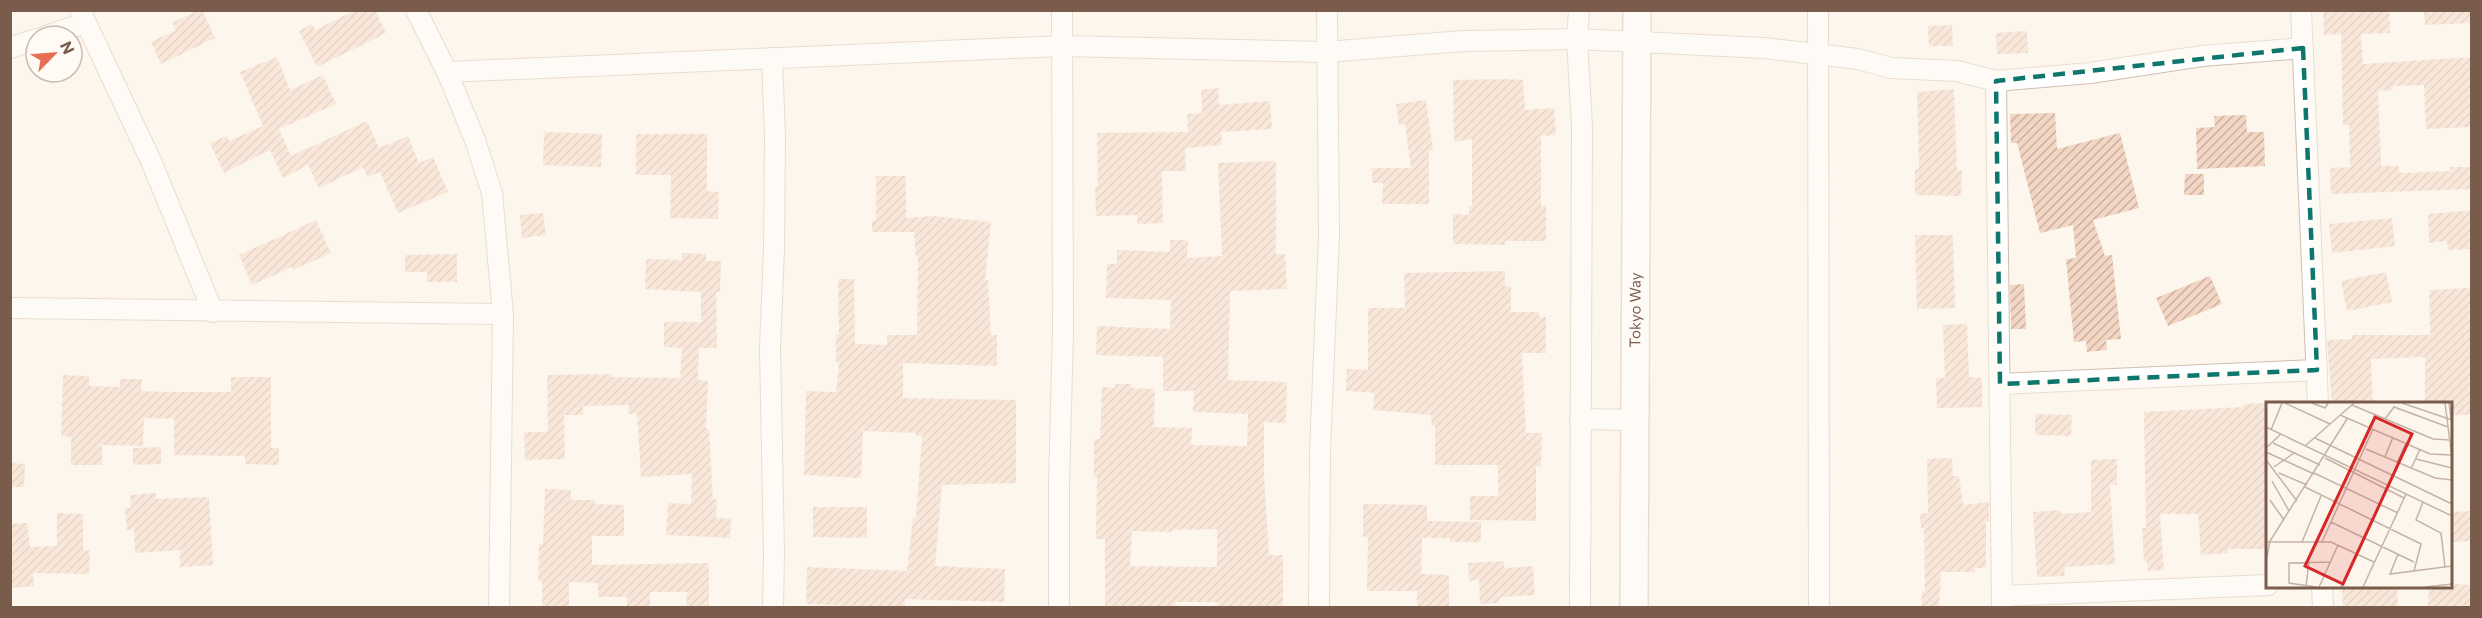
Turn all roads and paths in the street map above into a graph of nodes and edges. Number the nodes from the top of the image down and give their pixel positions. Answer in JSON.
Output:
{"nodes":[{"id":1,"x":416,"y":10,"type":"edge"},
{"id":2,"x":1062,"y":10,"type":"edge"},
{"id":3,"x":1327,"y":10,"type":"edge"},
{"id":4,"x":1579,"y":10,"type":"edge"},
{"id":5,"x":1638,"y":10,"type":"edge"},
{"id":6,"x":1818,"y":10,"type":"edge"},
{"id":7,"x":2301,"y":10,"type":"edge"},
{"id":8,"x":83,"y":17,"type":"edge"},
{"id":9,"x":69,"y":24,"type":"edge"},
{"id":10,"x":1577,"y":39,"type":"junction"},
{"id":11,"x":1637,"y":40,"type":"junction"},
{"id":12,"x":1062,"y":46,"type":"junction"},
{"id":13,"x":2303,"y":48,"type":"junction"},
{"id":14,"x":1326,"y":52,"type":"junction"},
{"id":15,"x":1818,"y":54,"type":"junction"},
{"id":16,"x":772,"y":58,"type":"junction"},
{"id":17,"x":447,"y":72,"type":"junction"},
{"id":18,"x":1996,"y":81,"type":"junction"},
{"id":19,"x":10,"y":308,"type":"edge"},
{"id":20,"x":213,"y":312,"type":"junction"},
{"id":21,"x":503,"y":314,"type":"junction"},
{"id":22,"x":2317,"y":370,"type":"junction"},
{"id":23,"x":2000,"y":384,"type":"junction"},
{"id":24,"x":2318,"y":402,"type":"edge"},
{"id":25,"x":1580,"y":419,"type":"junction"},
{"id":26,"x":1637,"y":420,"type":"junction"},
{"id":27,"x":2266,"y":585,"type":"edge"},
{"id":28,"x":2322,"y":588,"type":"edge"},
{"id":29,"x":2002,"y":602,"type":"edge"},
{"id":30,"x":499,"y":608,"type":"edge"},
{"id":31,"x":773,"y":608,"type":"edge"},
{"id":32,"x":1059,"y":608,"type":"edge"},
{"id":33,"x":1319,"y":608,"type":"edge"},
{"id":34,"x":1580,"y":608,"type":"edge"},
{"id":35,"x":1634,"y":608,"type":"edge"},
{"id":36,"x":1819,"y":608,"type":"edge"},
{"id":37,"x":2323,"y":608,"type":"edge"}],
"edges":[{"from":1,"to":17,"type":"street"},
{"from":2,"to":12,"type":"street"},
{"from":3,"to":14,"type":"street"},
{"from":4,"to":10,"type":"street"},
{"from":5,"to":11,"type":"main road","name":"Tokyo Way"},
{"from":6,"to":15,"type":"street"},
{"from":7,"to":13,"type":"street"},
{"from":8,"to":9,"type":"street"},
{"from":8,"to":20,"type":"street"},
{"from":10,"to":11,"type":"street"},
{"from":10,"to":14,"type":"street"},
{"from":10,"to":25,"type":"street"},
{"from":11,"to":15,"type":"street"},
{"from":11,"to":26,"type":"main road","name":"Tokyo Way"},
{"from":12,"to":14,"type":"street"},
{"from":12,"to":16,"type":"street"},
{"from":12,"to":32,"type":"street"},
{"from":13,"to":18,"type":"street"},
{"from":13,"to":22,"type":"street"},
{"from":14,"to":33,"type":"street"},
{"from":15,"to":18,"type":"street"},
{"from":15,"to":36,"type":"street"},
{"from":16,"to":17,"type":"street"},
{"from":16,"to":31,"type":"street"},
{"from":17,"to":21,"type":"street"},
{"from":18,"to":23,"type":"street"},
{"from":19,"to":20,"type":"street"},
{"from":20,"to":21,"type":"street"},
{"from":21,"to":30,"type":"street"},
{"from":22,"to":23,"type":"street"},
{"from":22,"to":24,"type":"street"},
{"from":23,"to":29,"type":"street"},
{"from":25,"to":26,"type":"street"},
{"from":25,"to":34,"type":"street"},
{"from":26,"to":35,"type":"main road","name":"Tokyo Way"},
{"from":27,"to":29,"type":"street"},
{"from":28,"to":37,"type":"street"}]}
